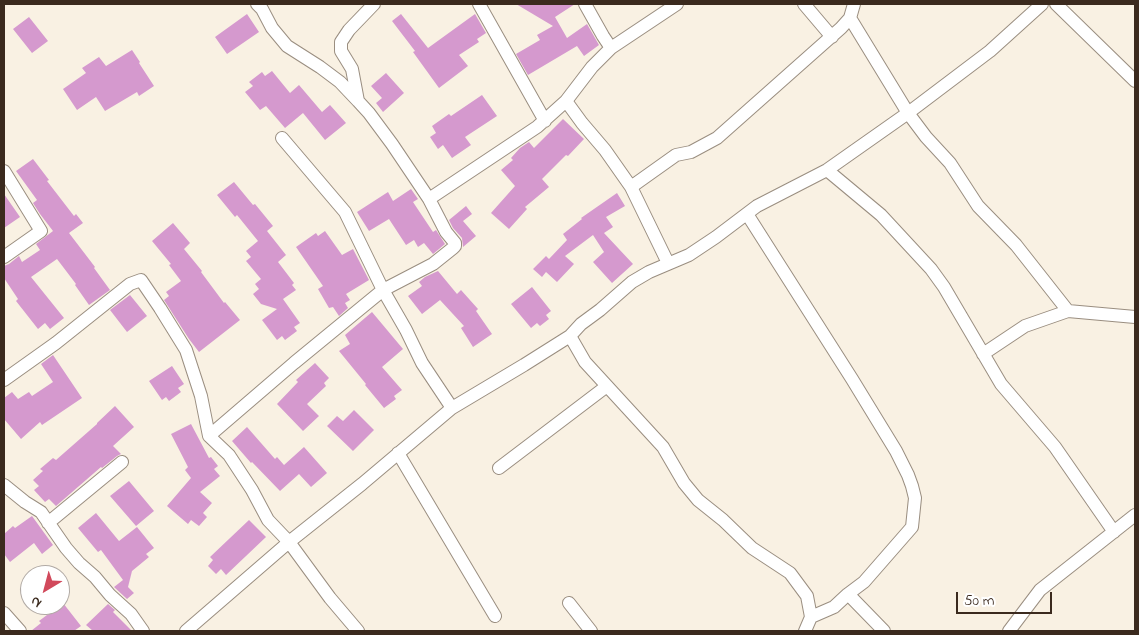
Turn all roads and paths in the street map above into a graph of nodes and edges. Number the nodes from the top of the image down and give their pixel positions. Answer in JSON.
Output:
{"nodes":[{"id":1,"x":257,"y":4,"type":"edge"},
{"id":2,"x":374,"y":4,"type":"edge"},
{"id":3,"x":479,"y":4,"type":"edge"},
{"id":4,"x":585,"y":4,"type":"edge"},
{"id":5,"x":677,"y":4,"type":"edge"},
{"id":6,"x":804,"y":4,"type":"edge"},
{"id":7,"x":854,"y":4,"type":"edge"},
{"id":8,"x":1042,"y":4,"type":"edge"},
{"id":9,"x":1056,"y":4,"type":"edge"},
{"id":10,"x":850,"y":18,"type":"junction"},
{"id":11,"x":832,"y":36,"type":"junction"},
{"id":12,"x":611,"y":48,"type":"junction"},
{"id":13,"x":1135,"y":81,"type":"edge"},
{"id":14,"x":358,"y":101,"type":"junction"},
{"id":15,"x":566,"y":101,"type":"junction"},
{"id":16,"x":908,"y":113,"type":"junction"},
{"id":17,"x":545,"y":120,"type":"junction"},
{"id":18,"x":282,"y":138,"type":"dead end"},
{"id":19,"x":827,"y":170,"type":"junction"},
{"id":20,"x":4,"y":171,"type":"edge"},
{"id":21,"x":631,"y":187,"type":"junction"},
{"id":22,"x":429,"y":199,"type":"junction"},
{"id":23,"x":747,"y":214,"type":"junction"},
{"id":24,"x":4,"y":257,"type":"edge"},
{"id":25,"x":668,"y":263,"type":"junction"},
{"id":26,"x":384,"y":290,"type":"junction"},
{"id":27,"x":1068,"y":311,"type":"junction"},
{"id":28,"x":1135,"y":317,"type":"edge"},
{"id":29,"x":570,"y":336,"type":"junction"},
{"id":30,"x":983,"y":354,"type":"junction"},
{"id":31,"x":4,"y":380,"type":"edge"},
{"id":32,"x":607,"y":386,"type":"junction"},
{"id":33,"x":452,"y":408,"type":"junction"},
{"id":34,"x":209,"y":436,"type":"junction"},
{"id":35,"x":398,"y":453,"type":"junction"},
{"id":36,"x":122,"y":462,"type":"dead end"},
{"id":37,"x":499,"y":468,"type":"dead end"},
{"id":38,"x":4,"y":485,"type":"edge"},
{"id":39,"x":1135,"y":515,"type":"edge"},
{"id":40,"x":48,"y":523,"type":"junction"},
{"id":41,"x":1114,"y":532,"type":"junction"},
{"id":42,"x":289,"y":542,"type":"junction"},
{"id":43,"x":848,"y":594,"type":"junction"},
{"id":44,"x":569,"y":603,"type":"dead end"},
{"id":45,"x":4,"y":613,"type":"edge"},
{"id":46,"x":494,"y":616,"type":"dead end"},
{"id":47,"x":811,"y":617,"type":"junction"},
{"id":48,"x":20,"y":631,"type":"edge"},
{"id":49,"x":143,"y":631,"type":"edge"},
{"id":50,"x":186,"y":631,"type":"edge"},
{"id":51,"x":358,"y":631,"type":"edge"},
{"id":52,"x":591,"y":631,"type":"edge"},
{"id":53,"x":806,"y":631,"type":"edge"},
{"id":54,"x":884,"y":631,"type":"edge"},
{"id":55,"x":1009,"y":631,"type":"edge"}],
"edges":[{"from":1,"to":14,"type":"street"},
{"from":2,"to":14,"type":"street"},
{"from":3,"to":17,"type":"street"},
{"from":4,"to":12,"type":"street"},
{"from":5,"to":12,"type":"street"},
{"from":6,"to":11,"type":"street"},
{"from":7,"to":10,"type":"street"},
{"from":8,"to":16,"type":"street"},
{"from":9,"to":13,"type":"street"},
{"from":10,"to":11,"type":"street"},
{"from":10,"to":16,"type":"street"},
{"from":11,"to":21,"type":"street"},
{"from":12,"to":15,"type":"street"},
{"from":14,"to":22,"type":"street"},
{"from":15,"to":17,"type":"street"},
{"from":15,"to":21,"type":"street"},
{"from":16,"to":19,"type":"street"},
{"from":16,"to":27,"type":"street"},
{"from":17,"to":22,"type":"street"},
{"from":18,"to":26,"type":"street"},
{"from":19,"to":23,"type":"street"},
{"from":19,"to":30,"type":"street"},
{"from":20,"to":24,"type":"street"},
{"from":21,"to":25,"type":"street"},
{"from":22,"to":26,"type":"street"},
{"from":23,"to":25,"type":"street"},
{"from":23,"to":43,"type":"street"},
{"from":25,"to":29,"type":"street"},
{"from":26,"to":33,"type":"street"},
{"from":26,"to":34,"type":"street"},
{"from":27,"to":28,"type":"street"},
{"from":27,"to":30,"type":"street"},
{"from":29,"to":32,"type":"street"},
{"from":29,"to":33,"type":"street"},
{"from":30,"to":41,"type":"street"},
{"from":31,"to":34,"type":"street"},
{"from":32,"to":37,"type":"street"},
{"from":32,"to":47,"type":"street"},
{"from":33,"to":35,"type":"street"},
{"from":34,"to":42,"type":"street"},
{"from":35,"to":42,"type":"street"},
{"from":35,"to":46,"type":"street"},
{"from":36,"to":40,"type":"street"},
{"from":38,"to":40,"type":"street"},
{"from":39,"to":41,"type":"street"},
{"from":40,"to":49,"type":"street"},
{"from":41,"to":55,"type":"street"},
{"from":42,"to":50,"type":"street"},
{"from":42,"to":51,"type":"street"},
{"from":43,"to":47,"type":"street"},
{"from":43,"to":54,"type":"street"},
{"from":44,"to":52,"type":"street"},
{"from":45,"to":48,"type":"street"},
{"from":47,"to":53,"type":"street"}]}
